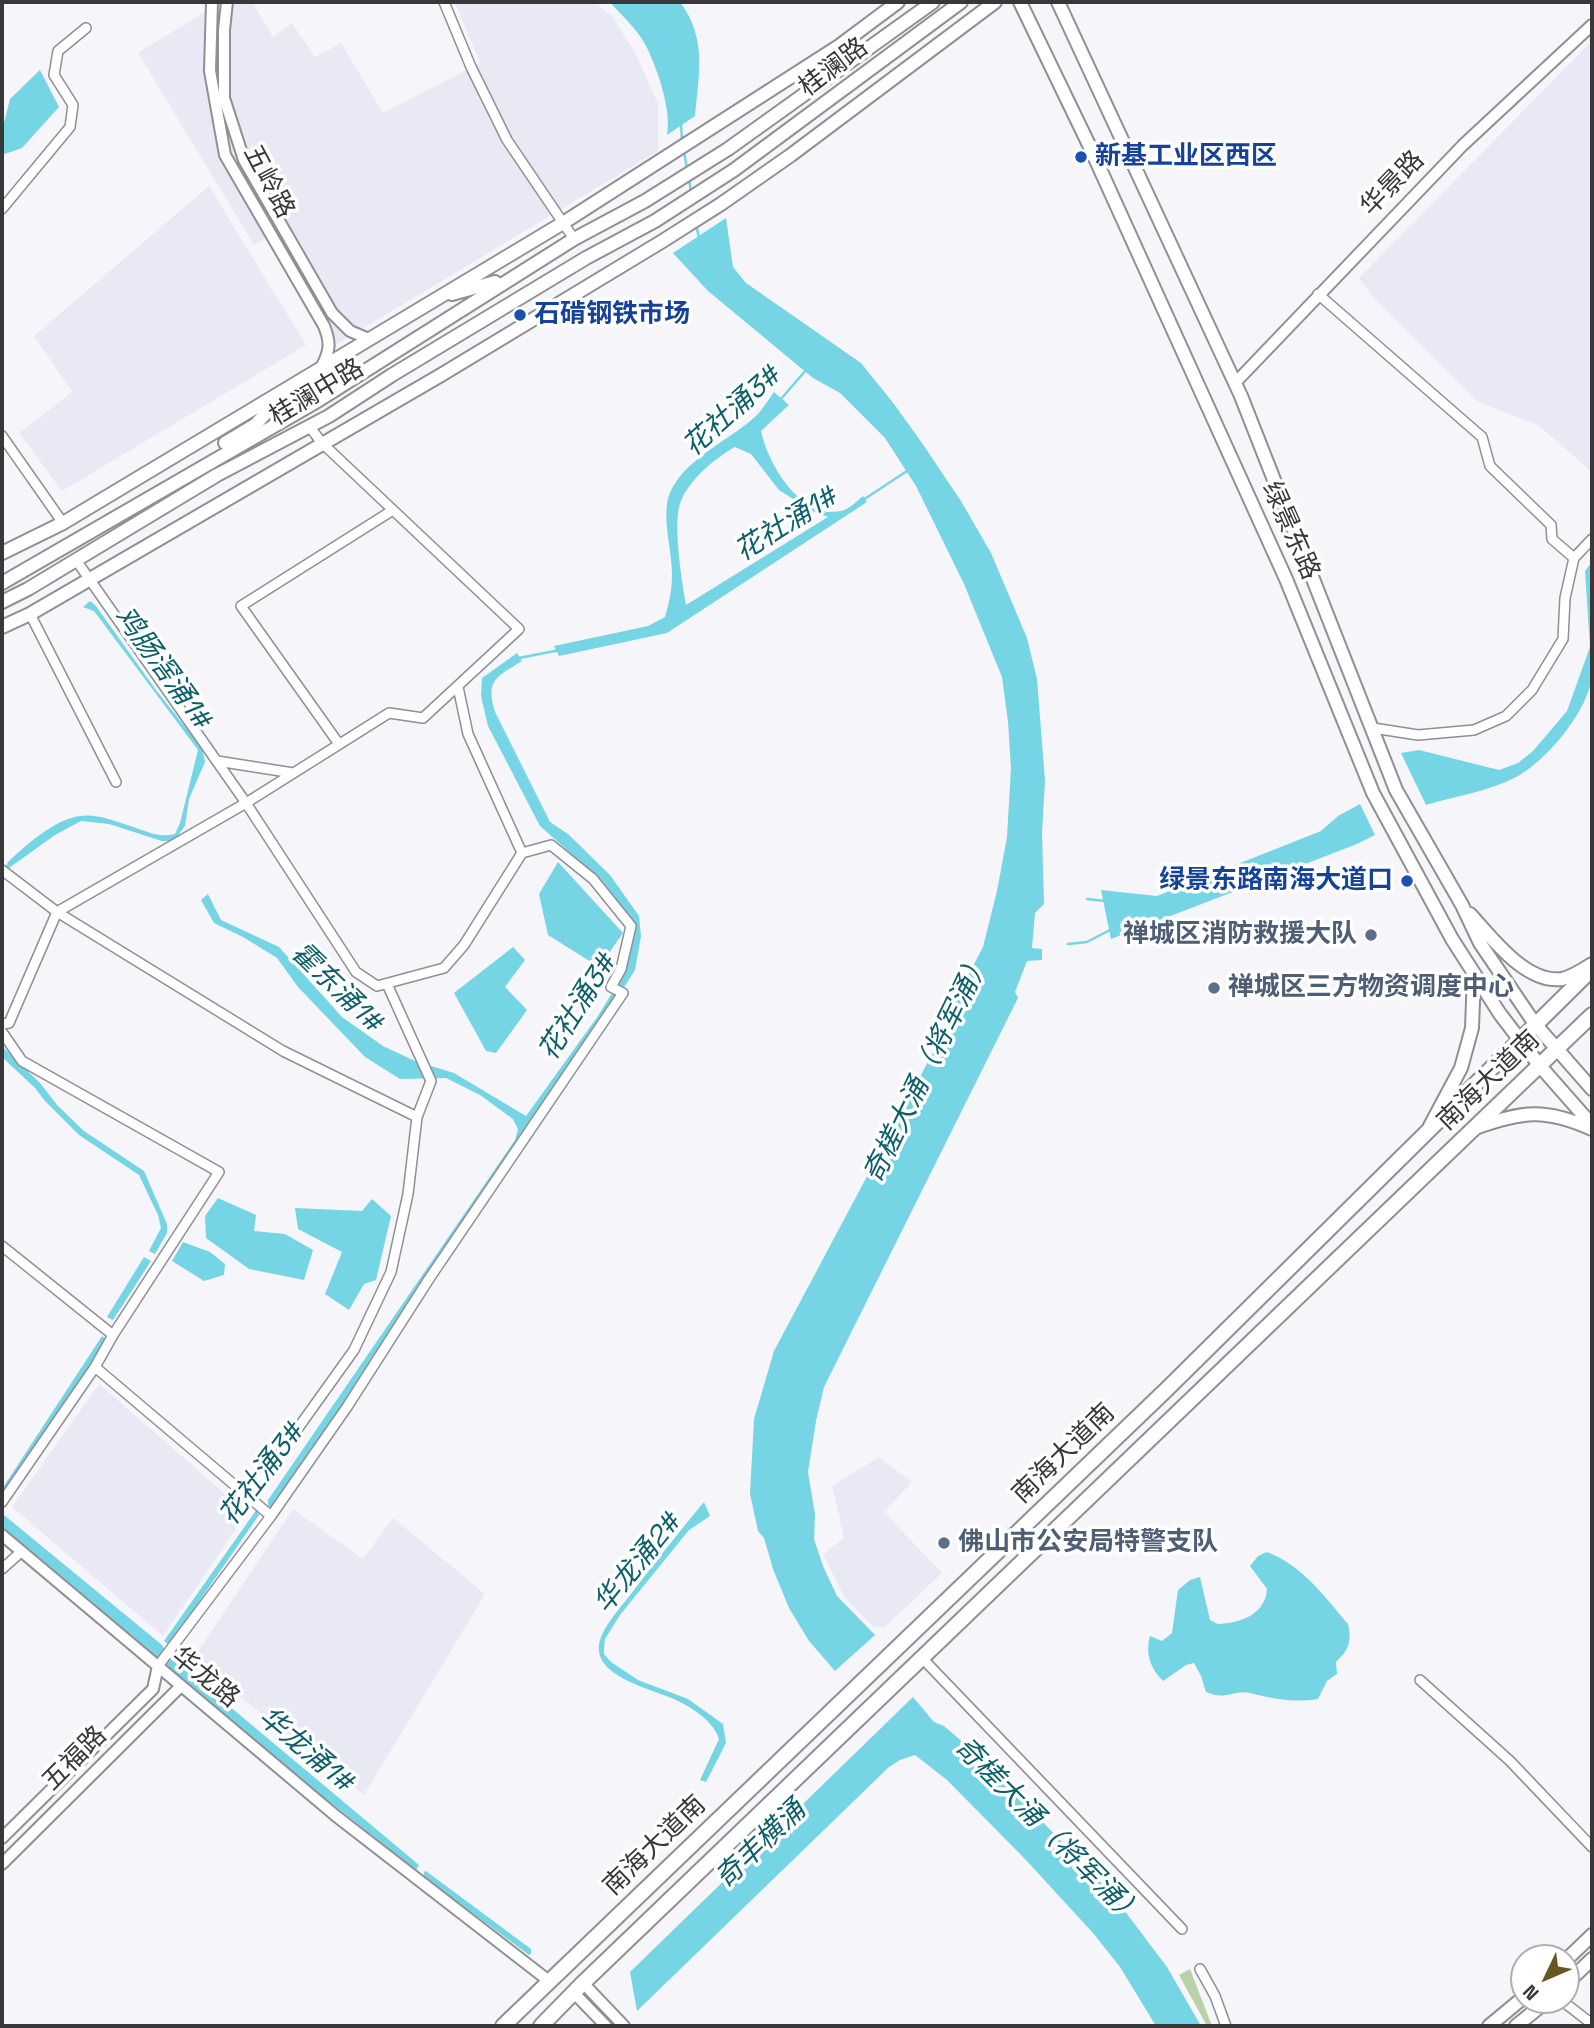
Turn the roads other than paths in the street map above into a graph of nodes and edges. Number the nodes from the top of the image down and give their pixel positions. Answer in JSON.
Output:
{"nodes":[{"id":1,"x":212,"y":2,"type":"edge"},
{"id":2,"x":228,"y":2,"type":"edge"},
{"id":3,"x":444,"y":2,"type":"edge"},
{"id":4,"x":898,"y":2,"type":"edge"},
{"id":5,"x":933,"y":2,"type":"edge"},
{"id":6,"x":961,"y":2,"type":"edge"},
{"id":7,"x":995,"y":2,"type":"edge"},
{"id":8,"x":1020,"y":2,"type":"edge"},
{"id":9,"x":1058,"y":2,"type":"edge"},
{"id":10,"x":1592,"y":25,"type":"edge"},
{"id":11,"x":86,"y":28,"type":"dead end"},
{"id":12,"x":645,"y":201,"type":"joint"},
{"id":13,"x":2,"y":209,"type":"edge"},
{"id":14,"x":654,"y":221,"type":"joint"},
{"id":15,"x":563,"y":223,"type":"junction"},
{"id":16,"x":574,"y":239,"type":"junction"},
{"id":17,"x":522,"y":271,"type":"junction"},
{"id":18,"x":1318,"y":294,"type":"junction"},
{"id":19,"x":435,"y":300,"type":"junction"},
{"id":20,"x":316,"y":313,"type":"junction"},
{"id":21,"x":331,"y":313,"type":"junction"},
{"id":22,"x":369,"y":339,"type":"junction"},
{"id":23,"x":321,"y":368,"type":"junction"},
{"id":24,"x":296,"y":383,"type":"junction"},
{"id":25,"x":1235,"y":383,"type":"junction"},
{"id":26,"x":309,"y":426,"type":"junction"},
{"id":27,"x":2,"y":436,"type":"edge"},
{"id":28,"x":322,"y":443,"type":"junction"},
{"id":29,"x":209,"y":461,"type":"junction"},
{"id":30,"x":393,"y":510,"type":"junction"},
{"id":31,"x":63,"y":523,"type":"junction"},
{"id":32,"x":101,"y":525,"type":"junction"},
{"id":33,"x":1592,"y":539,"type":"edge"},
{"id":34,"x":2,"y":553,"type":"edge"},
{"id":35,"x":1574,"y":558,"type":"junction"},
{"id":36,"x":76,"y":560,"type":"junction"},
{"id":37,"x":90,"y":578,"type":"junction"},
{"id":38,"x":2,"y":583,"type":"edge"},
{"id":39,"x":2,"y":603,"type":"edge"},
{"id":40,"x":30,"y":614,"type":"junction"},
{"id":41,"x":2,"y":627,"type":"edge"},
{"id":42,"x":458,"y":687,"type":"junction"},
{"id":43,"x":1373,"y":728,"type":"junction"},
{"id":44,"x":339,"y":744,"type":"junction"},
{"id":45,"x":217,"y":761,"type":"junction"},
{"id":46,"x":293,"y":773,"type":"junction"},
{"id":47,"x":116,"y":782,"type":"dead end"},
{"id":48,"x":246,"y":803,"type":"junction"},
{"id":49,"x":522,"y":853,"type":"junction"},
{"id":50,"x":5,"y":872,"type":"edge"},
{"id":51,"x":1462,"y":905,"type":"junction"},
{"id":52,"x":57,"y":912,"type":"junction"},
{"id":53,"x":1592,"y":966,"type":"edge"},
{"id":54,"x":1474,"y":974,"type":"junction"},
{"id":55,"x":387,"y":984,"type":"junction"},
{"id":56,"x":1592,"y":1015,"type":"edge"},
{"id":57,"x":2,"y":1024,"type":"edge"},
{"id":58,"x":1535,"y":1024,"type":"junction"},
{"id":59,"x":2,"y":1032,"type":"edge"},
{"id":60,"x":1519,"y":1040,"type":"junction"},
{"id":61,"x":1558,"y":1049,"type":"junction"},
{"id":62,"x":1540,"y":1066,"type":"junction"},
{"id":63,"x":1592,"y":1089,"type":"edge"},
{"id":64,"x":417,"y":1117,"type":"junction"},
{"id":65,"x":1592,"y":1127,"type":"edge"},
{"id":66,"x":1475,"y":1128,"type":"junction"},
{"id":67,"x":1428,"y":1130,"type":"junction"},
{"id":68,"x":2,"y":1247,"type":"edge"},
{"id":69,"x":113,"y":1335,"type":"junction"},
{"id":70,"x":95,"y":1367,"type":"junction"},
{"id":71,"x":248,"y":1497,"type":"junction"},
{"id":72,"x":2,"y":1502,"type":"edge"},
{"id":73,"x":265,"y":1511,"type":"junction"},
{"id":74,"x":2,"y":1535,"type":"edge"},
{"id":75,"x":21,"y":1552,"type":"junction"},
{"id":76,"x":2,"y":1569,"type":"edge"},
{"id":77,"x":922,"y":1659,"type":"junction"},
{"id":78,"x":158,"y":1666,"type":"junction"},
{"id":79,"x":1420,"y":1680,"type":"dead end"},
{"id":80,"x":181,"y":1686,"type":"junction"},
{"id":81,"x":2,"y":1838,"type":"edge"},
{"id":82,"x":1592,"y":1847,"type":"edge"},
{"id":83,"x":2,"y":1864,"type":"edge"},
{"id":84,"x":1182,"y":1929,"type":"dead end"},
{"id":85,"x":1200,"y":1969,"type":"dead end"},
{"id":86,"x":549,"y":1981,"type":"junction"},
{"id":87,"x":579,"y":1988,"type":"junction"},
{"id":88,"x":1510,"y":2009,"type":"edge"},
{"id":89,"x":1531,"y":2014,"type":"edge"},
{"id":90,"x":503,"y":2026,"type":"edge"},
{"id":91,"x":541,"y":2026,"type":"edge"},
{"id":92,"x":606,"y":2026,"type":"edge"},
{"id":93,"x":624,"y":2026,"type":"edge"},
{"id":94,"x":1226,"y":2026,"type":"edge"},
{"id":95,"x":1489,"y":2026,"type":"edge"},
{"id":96,"x":1516,"y":2026,"type":"edge"}],
"edges":[{"from":1,"to":20,"type":"street","name":"五岭路"},
{"from":2,"to":21,"type":"street","name":"五岭路"},
{"from":3,"to":15,"type":"street"},
{"from":4,"to":15,"type":"main road"},
{"from":5,"to":12,"type":"main road","name":"桂澜路"},
{"from":6,"to":14,"type":"main road","name":"桂澜路"},
{"from":7,"to":28,"type":"main road"},
{"from":8,"to":54,"type":"main road","name":"绿景东路"},
{"from":9,"to":25,"type":"main road","name":"绿景东路"},
{"from":10,"to":18,"type":"street","name":"华景路"},
{"from":11,"to":13,"type":"street"},
{"from":12,"to":16,"type":"main road","name":"桂澜中路"},
{"from":14,"to":26,"type":"main road","name":"桂澜中路"},
{"from":15,"to":16,"type":"street"},
{"from":15,"to":19,"type":"main road"},
{"from":16,"to":17,"type":"main road","name":"桂澜中路"},
{"from":17,"to":19,"type":"main road"},
{"from":17,"to":29,"type":"main road","name":"桂澜中路"},
{"from":18,"to":25,"type":"street","name":"华景路"},
{"from":18,"to":35,"type":"street"},
{"from":19,"to":22,"type":"main road"},
{"from":20,"to":21,"type":"street"},
{"from":20,"to":23,"type":"street","name":"五岭路"},
{"from":21,"to":22,"type":"street","name":"五岭路"},
{"from":22,"to":23,"type":"main road"},
{"from":23,"to":24,"type":"main road"},
{"from":24,"to":29,"type":"main road"},
{"from":24,"to":31,"type":"main road"},
{"from":25,"to":43,"type":"main road","name":"绿景东路"},
{"from":26,"to":28,"type":"street"},
{"from":26,"to":36,"type":"main road","name":"桂澜中路"},
{"from":27,"to":31,"type":"street"},
{"from":28,"to":30,"type":"street"},
{"from":28,"to":37,"type":"main road"},
{"from":29,"to":32,"type":"main road","name":"桂澜中路"},
{"from":30,"to":42,"type":"street"},
{"from":30,"to":44,"type":"street"},
{"from":31,"to":32,"type":"main road"},
{"from":31,"to":34,"type":"main road"},
{"from":32,"to":38,"type":"main road","name":"桂澜中路"},
{"from":33,"to":35,"type":"street"},
{"from":35,"to":43,"type":"street"},
{"from":36,"to":37,"type":"street"},
{"from":36,"to":39,"type":"main road","name":"桂澜中路"},
{"from":37,"to":40,"type":"main road"},
{"from":37,"to":45,"type":"street"},
{"from":40,"to":41,"type":"main road"},
{"from":40,"to":47,"type":"street"},
{"from":42,"to":44,"type":"street"},
{"from":42,"to":49,"type":"street"},
{"from":43,"to":51,"type":"main road","name":"绿景东路"},
{"from":44,"to":46,"type":"street"},
{"from":45,"to":46,"type":"street"},
{"from":45,"to":48,"type":"street"},
{"from":46,"to":48,"type":"street"},
{"from":48,"to":52,"type":"street"},
{"from":48,"to":55,"type":"street"},
{"from":49,"to":55,"type":"street"},
{"from":49,"to":73,"type":"street"},
{"from":50,"to":52,"type":"street"},
{"from":51,"to":53,"type":"main road"},
{"from":51,"to":58,"type":"main road","name":"绿景东路"},
{"from":52,"to":57,"type":"street"},
{"from":52,"to":64,"type":"street"},
{"from":53,"to":58,"type":"highway","name":"南海大道南"},
{"from":54,"to":60,"type":"main road","name":"绿景东路"},
{"from":54,"to":67,"type":"main road"},
{"from":55,"to":64,"type":"street"},
{"from":56,"to":61,"type":"highway","name":"南海大道南"},
{"from":58,"to":60,"type":"highway","name":"南海大道南"},
{"from":58,"to":61,"type":"main road","name":"绿景东路"},
{"from":59,"to":69,"type":"street"},
{"from":60,"to":62,"type":"main road","name":"绿景东路"},
{"from":60,"to":67,"type":"highway","name":"南海大道南"},
{"from":61,"to":62,"type":"highway","name":"南海大道南"},
{"from":61,"to":63,"type":"main road","name":"绿景东路"},
{"from":62,"to":65,"type":"main road","name":"绿景东路"},
{"from":62,"to":66,"type":"highway","name":"南海大道南"},
{"from":64,"to":71,"type":"street"},
{"from":65,"to":66,"type":"main road"},
{"from":66,"to":77,"type":"highway","name":"南海大道南"},
{"from":67,"to":86,"type":"highway","name":"南海大道南"},
{"from":68,"to":69,"type":"street"},
{"from":69,"to":70,"type":"street"},
{"from":70,"to":71,"type":"street"},
{"from":70,"to":72,"type":"street"},
{"from":71,"to":73,"type":"street"},
{"from":73,"to":78,"type":"street"},
{"from":74,"to":75,"type":"street","name":"华龙路"},
{"from":75,"to":76,"type":"street"},
{"from":75,"to":78,"type":"street","name":"华龙路"},
{"from":77,"to":84,"type":"street"},
{"from":77,"to":87,"type":"highway","name":"南海大道南"},
{"from":78,"to":80,"type":"street","name":"华龙路"},
{"from":78,"to":81,"type":"street","name":"五福路"},
{"from":79,"to":82,"type":"street"},
{"from":80,"to":83,"type":"street","name":"五福路"},
{"from":80,"to":86,"type":"street","name":"华龙路"},
{"from":85,"to":94,"type":"street"},
{"from":86,"to":90,"type":"highway","name":"南海大道南"},
{"from":87,"to":91,"type":"highway","name":"南海大道南"},
{"from":87,"to":92,"type":"street"},
{"from":87,"to":93,"type":"street"},
{"from":88,"to":95,"type":"main road"},
{"from":89,"to":96,"type":"main road"}]}
